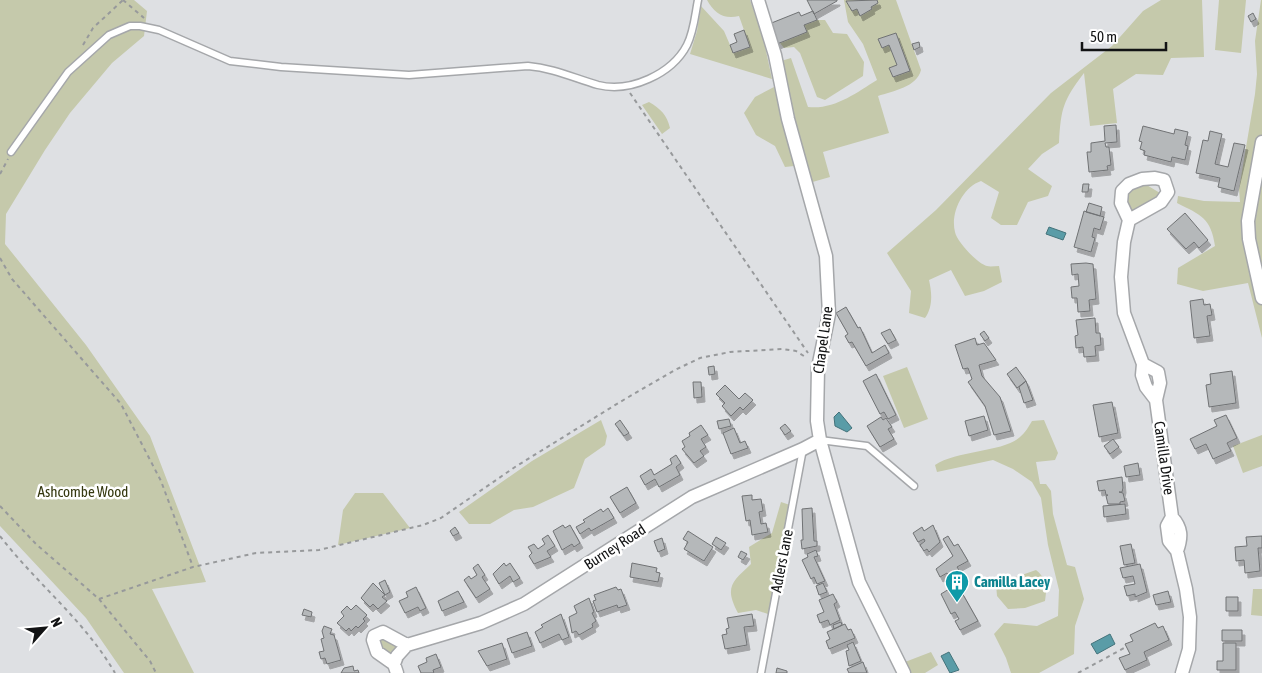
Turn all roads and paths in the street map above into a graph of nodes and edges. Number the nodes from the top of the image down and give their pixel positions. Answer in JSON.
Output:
{"nodes":[{"id":1,"x":123,"y":0,"type":"edge"},
{"id":2,"x":698,"y":0,"type":"edge"},
{"id":3,"x":758,"y":0,"type":"edge"},
{"id":4,"x":145,"y":18,"type":"dead end"},
{"id":5,"x":80,"y":50,"type":"dead end"},
{"id":6,"x":625,"y":87,"type":"junction"},
{"id":7,"x":1262,"y":142,"type":"edge"},
{"id":8,"x":11,"y":152,"type":"joint"},
{"id":9,"x":0,"y":174,"type":"edge"},
{"id":10,"x":1129,"y":220,"type":"dead end"},
{"id":11,"x":0,"y":258,"type":"edge"},
{"id":12,"x":1262,"y":298,"type":"edge"},
{"id":13,"x":818,"y":368,"type":"junction"},
{"id":14,"x":820,"y":440,"type":"junction"},
{"id":15,"x":803,"y":450,"type":"junction"},
{"id":16,"x":914,"y":486,"type":"dead end"},
{"id":17,"x":0,"y":506,"type":"edge"},
{"id":18,"x":0,"y":536,"type":"edge"},
{"id":19,"x":193,"y":567,"type":"junction"},
{"id":20,"x":99,"y":599,"type":"junction"},
{"id":21,"x":407,"y":645,"type":"junction"},
{"id":22,"x":1126,"y":647,"type":"dead end"},
{"id":23,"x":396,"y":668,"type":"edge"},
{"id":24,"x":115,"y":673,"type":"edge"},
{"id":25,"x":156,"y":673,"type":"edge"},
{"id":26,"x":761,"y":673,"type":"edge"},
{"id":27,"x":904,"y":673,"type":"edge"},
{"id":28,"x":1078,"y":673,"type":"edge"},
{"id":29,"x":1182,"y":673,"type":"edge"}],
"edges":[{"from":1,"to":4,"type":"path"},
{"from":1,"to":5,"type":"path"},
{"from":2,"to":6,"type":"lane"},
{"from":3,"to":13,"type":"street","name":"Chapel Lane"},
{"from":6,"to":8,"type":"lane"},
{"from":6,"to":13,"type":"path"},
{"from":7,"to":12,"type":"street"},
{"from":8,"to":9,"type":"path"},
{"from":10,"to":29,"type":"street","name":"Camilla Drive"},
{"from":11,"to":19,"type":"path"},
{"from":13,"to":14,"type":"street","name":"Chapel Lane"},
{"from":13,"to":19,"type":"path"},
{"from":14,"to":15,"type":"street","name":"Burney Road"},
{"from":14,"to":16,"type":"lane"},
{"from":14,"to":27,"type":"street","name":"Chapel Lane"},
{"from":15,"to":21,"type":"street","name":"Burney Road"},
{"from":15,"to":26,"type":"lane","name":"Adlers Lane"},
{"from":17,"to":20,"type":"path"},
{"from":18,"to":24,"type":"path"},
{"from":19,"to":20,"type":"path"},
{"from":20,"to":25,"type":"path"},
{"from":21,"to":23,"type":"street"},
{"from":21,"to":23,"type":"street"},
{"from":22,"to":28,"type":"path"}]}
